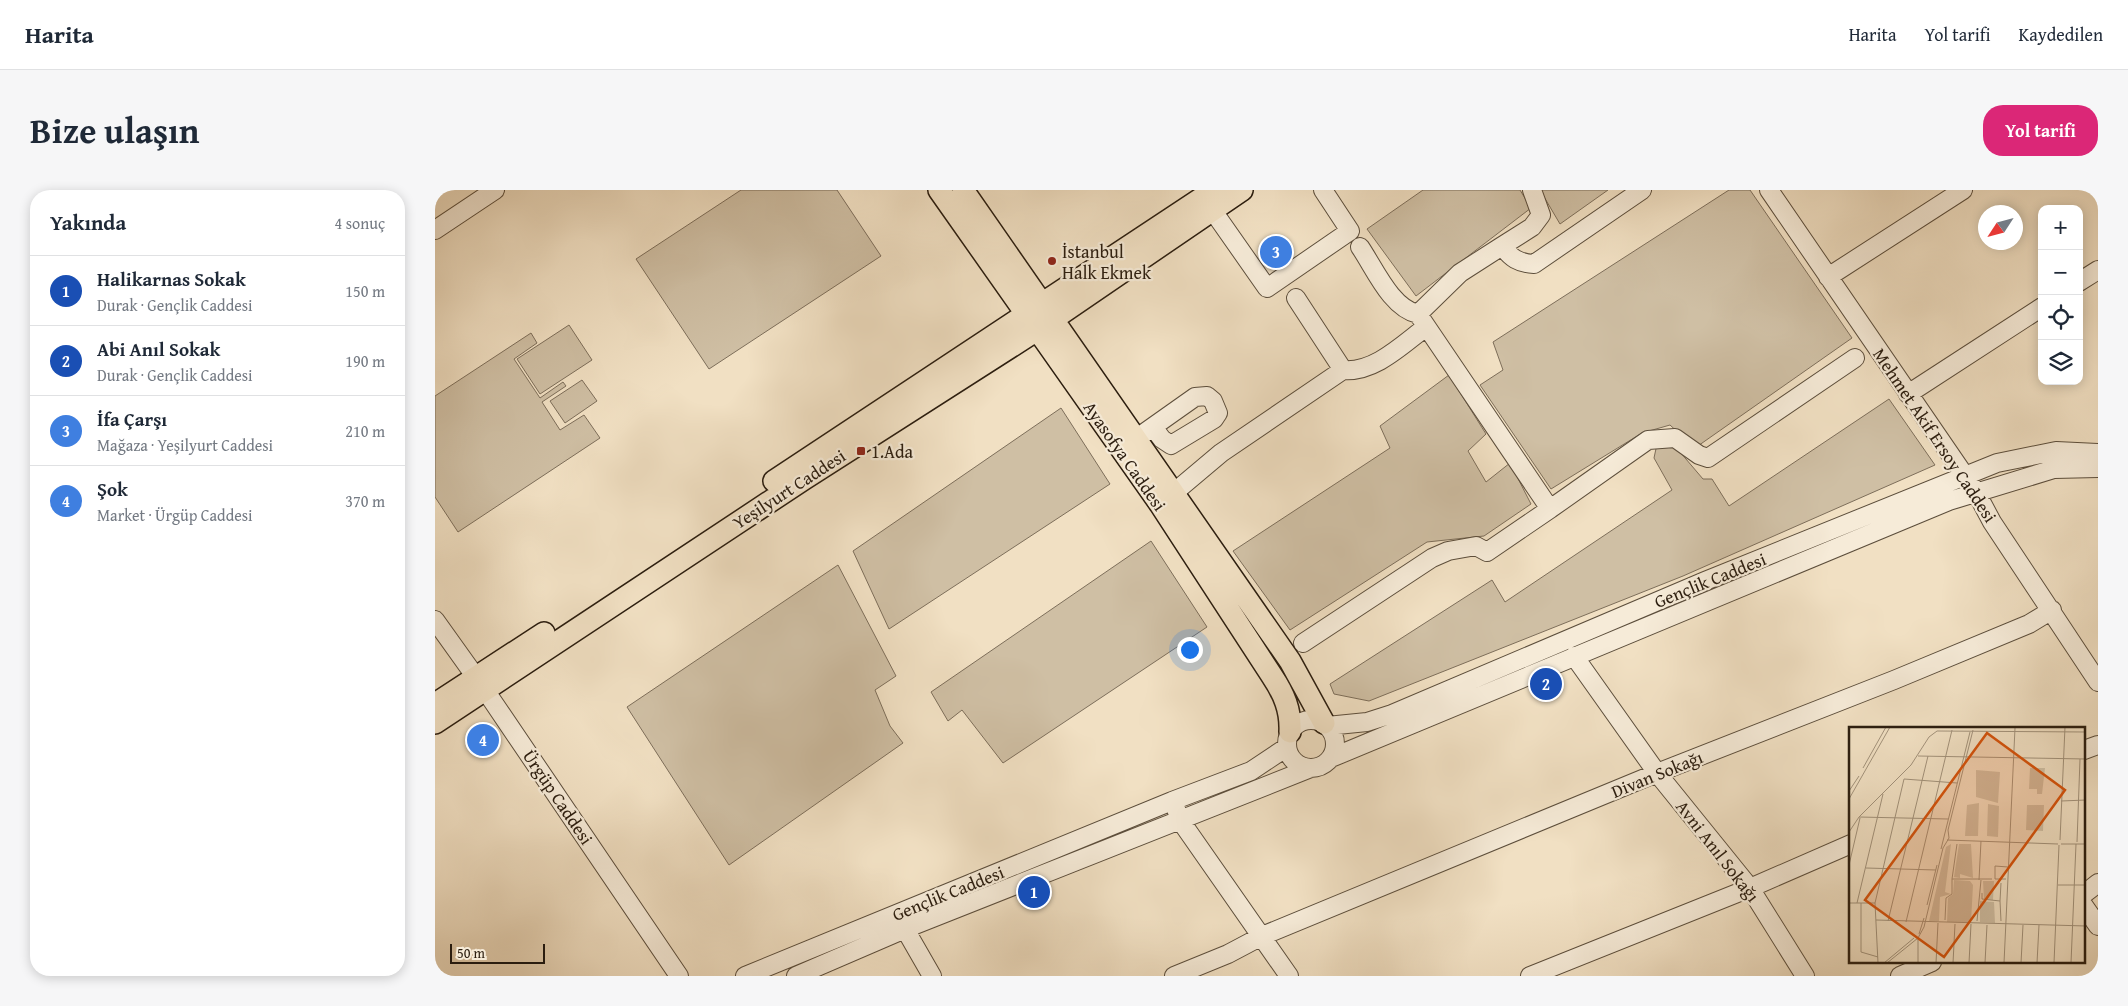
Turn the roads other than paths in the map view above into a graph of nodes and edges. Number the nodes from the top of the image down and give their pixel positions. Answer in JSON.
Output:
{"nodes":[{"id":1,"x":495,"y":190,"type":"edge"},
{"id":2,"x":939,"y":190,"type":"edge"},
{"id":3,"x":963,"y":190,"type":"edge"},
{"id":4,"x":1243,"y":190,"type":"edge"},
{"id":5,"x":1323,"y":190,"type":"edge"},
{"id":6,"x":1532,"y":190,"type":"edge"},
{"id":7,"x":1642,"y":190,"type":"edge"},
{"id":8,"x":1769,"y":190,"type":"edge"},
{"id":9,"x":1963,"y":190,"type":"edge"},
{"id":10,"x":1207,"y":196,"type":"edge"},
{"id":11,"x":435,"y":230,"type":"edge"},
{"id":12,"x":1502,"y":246,"type":"junction"},
{"id":13,"x":1361,"y":247,"type":"dead end"},
{"id":14,"x":2098,"y":270,"type":"edge"},
{"id":15,"x":1828,"y":277,"type":"junction"},
{"id":16,"x":2083,"y":279,"type":"edge"},
{"id":17,"x":1296,"y":298,"type":"dead end"},
{"id":18,"x":2038,"y":310,"type":"edge"},
{"id":19,"x":1040,"y":317,"type":"junction"},
{"id":20,"x":1422,"y":321,"type":"junction"},
{"id":21,"x":1855,"y":358,"type":"dead end"},
{"id":22,"x":1343,"y":370,"type":"junction"},
{"id":23,"x":1908,"y":394,"type":"junction"},
{"id":24,"x":2097,"y":456,"type":"edge"},
{"id":25,"x":1965,"y":477,"type":"junction"},
{"id":26,"x":1976,"y":492,"type":"junction"},
{"id":27,"x":1168,"y":499,"type":"junction"},
{"id":28,"x":1550,"y":508,"type":"junction"},
{"id":29,"x":2052,"y":610,"type":"junction"},
{"id":30,"x":435,"y":620,"type":"edge"},
{"id":31,"x":1303,"y":643,"type":"dead end"},
{"id":32,"x":1574,"y":656,"type":"junction"},
{"id":33,"x":2098,"y":682,"type":"edge"},
{"id":34,"x":481,"y":684,"type":"junction"},
{"id":35,"x":435,"y":704,"type":"edge"},
{"id":36,"x":435,"y":723,"type":"edge"},
{"id":37,"x":1326,"y":725,"type":"junction"},
{"id":38,"x":1288,"y":740,"type":"junction"},
{"id":39,"x":2098,"y":745,"type":"edge"},
{"id":40,"x":2085,"y":750,"type":"edge"},
{"id":41,"x":1331,"y":758,"type":"junction"},
{"id":42,"x":1311,"y":768,"type":"junction"},
{"id":43,"x":1657,"y":773,"type":"junction"},
{"id":44,"x":1172,"y":801,"type":"junction"},
{"id":45,"x":1180,"y":820,"type":"junction"},
{"id":46,"x":1849,"y":845,"type":"edge"},
{"id":47,"x":2098,"y":883,"type":"edge"},
{"id":48,"x":1750,"y":888,"type":"junction"},
{"id":49,"x":2085,"y":893,"type":"edge"},
{"id":50,"x":2085,"y":907,"type":"edge"},
{"id":51,"x":2098,"y":926,"type":"edge"},
{"id":52,"x":905,"y":929,"type":"junction"},
{"id":53,"x":1262,"y":936,"type":"junction"},
{"id":54,"x":1927,"y":964,"type":"edge"},
{"id":55,"x":679,"y":976,"type":"edge"},
{"id":56,"x":745,"y":976,"type":"edge"},
{"id":57,"x":796,"y":976,"type":"edge"},
{"id":58,"x":932,"y":976,"type":"edge"},
{"id":59,"x":1174,"y":976,"type":"edge"},
{"id":60,"x":1289,"y":976,"type":"edge"},
{"id":61,"x":1530,"y":976,"type":"edge"},
{"id":62,"x":1805,"y":976,"type":"edge"},
{"id":63,"x":1900,"y":976,"type":"edge"}],
"edges":[{"from":1,"to":11,"type":"street"},
{"from":2,"to":19,"type":"main road","name":"Ayasofya Caddesi"},
{"from":3,"to":19,"type":"main road","name":"Ayasofya Caddesi"},
{"from":4,"to":10,"type":"main road","name":"Yeşilyurt Caddesi"},
{"from":5,"to":10,"type":"street"},
{"from":6,"to":12,"type":"street"},
{"from":7,"to":12,"type":"street"},
{"from":8,"to":15,"type":"street","name":"Mehmet Akif Ersoy Caddesi"},
{"from":9,"to":15,"type":"street"},
{"from":10,"to":19,"type":"main road","name":"Yeşilyurt Caddesi"},
{"from":12,"to":20,"type":"street"},
{"from":13,"to":20,"type":"street"},
{"from":14,"to":16,"type":"street"},
{"from":15,"to":23,"type":"street","name":"Mehmet Akif Ersoy Caddesi"},
{"from":17,"to":22,"type":"street"},
{"from":18,"to":23,"type":"street"},
{"from":19,"to":27,"type":"main road","name":"Ayasofya Caddesi"},
{"from":19,"to":27,"type":"main road","name":"Ayasofya Caddesi"},
{"from":19,"to":34,"type":"main road","name":"Yeşilyurt Caddesi"},
{"from":20,"to":22,"type":"street"},
{"from":20,"to":28,"type":"street"},
{"from":21,"to":28,"type":"street"},
{"from":22,"to":27,"type":"street"},
{"from":23,"to":25,"type":"street","name":"Mehmet Akif Ersoy Caddesi"},
{"from":24,"to":25,"type":"street","name":"Gençlik Caddesi"},
{"from":24,"to":26,"type":"street","name":"Gençlik Caddesi"},
{"from":25,"to":26,"type":"street","name":"Mehmet Akif Ersoy Caddesi"},
{"from":25,"to":37,"type":"street","name":"Gençlik Caddesi"},
{"from":26,"to":29,"type":"street","name":"Mehmet Akif Ersoy Caddesi"},
{"from":26,"to":32,"type":"street","name":"Gençlik Caddesi"},
{"from":27,"to":37,"type":"main road","name":"Ayasofya Caddesi"},
{"from":27,"to":38,"type":"main road","name":"Ayasofya Caddesi"},
{"from":28,"to":31,"type":"street"},
{"from":29,"to":33,"type":"street","name":"Mehmet Akif Ersoy Caddesi"},
{"from":29,"to":43,"type":"street","name":"Divan Sokağı"},
{"from":30,"to":34,"type":"street","name":"Ürgüp Caddesi"},
{"from":32,"to":41,"type":"street","name":"Gençlik Caddesi"},
{"from":32,"to":43,"type":"street","name":"Avni Anıl Sokağı"},
{"from":34,"to":35,"type":"main road","name":"Yeşilyurt Caddesi"},
{"from":34,"to":36,"type":"main road","name":"Yeşilyurt Caddesi"},
{"from":34,"to":55,"type":"street","name":"Ürgüp Caddesi"},
{"from":37,"to":38,"type":"street"},
{"from":37,"to":41,"type":"street"},
{"from":38,"to":42,"type":"street"},
{"from":38,"to":44,"type":"street","name":"Gençlik Caddesi"},
{"from":39,"to":40,"type":"street"},
{"from":41,"to":42,"type":"street"},
{"from":42,"to":45,"type":"street","name":"Gençlik Caddesi"},
{"from":43,"to":48,"type":"street","name":"Avni Anıl Sokağı"},
{"from":43,"to":53,"type":"street","name":"Divan Sokağı"},
{"from":44,"to":45,"type":"street"},
{"from":44,"to":56,"type":"street","name":"Gençlik Caddesi"},
{"from":45,"to":52,"type":"street","name":"Gençlik Caddesi"},
{"from":45,"to":53,"type":"street"},
{"from":46,"to":48,"type":"street"},
{"from":47,"to":49,"type":"street"},
{"from":48,"to":61,"type":"street"},
{"from":48,"to":62,"type":"street","name":"Avni Anıl Sokağı"},
{"from":50,"to":51,"type":"street"},
{"from":52,"to":57,"type":"street","name":"Gençlik Caddesi"},
{"from":52,"to":58,"type":"street"},
{"from":53,"to":59,"type":"street","name":"Divan Sokağı"},
{"from":53,"to":60,"type":"street"},
{"from":54,"to":63,"type":"street"}]}
